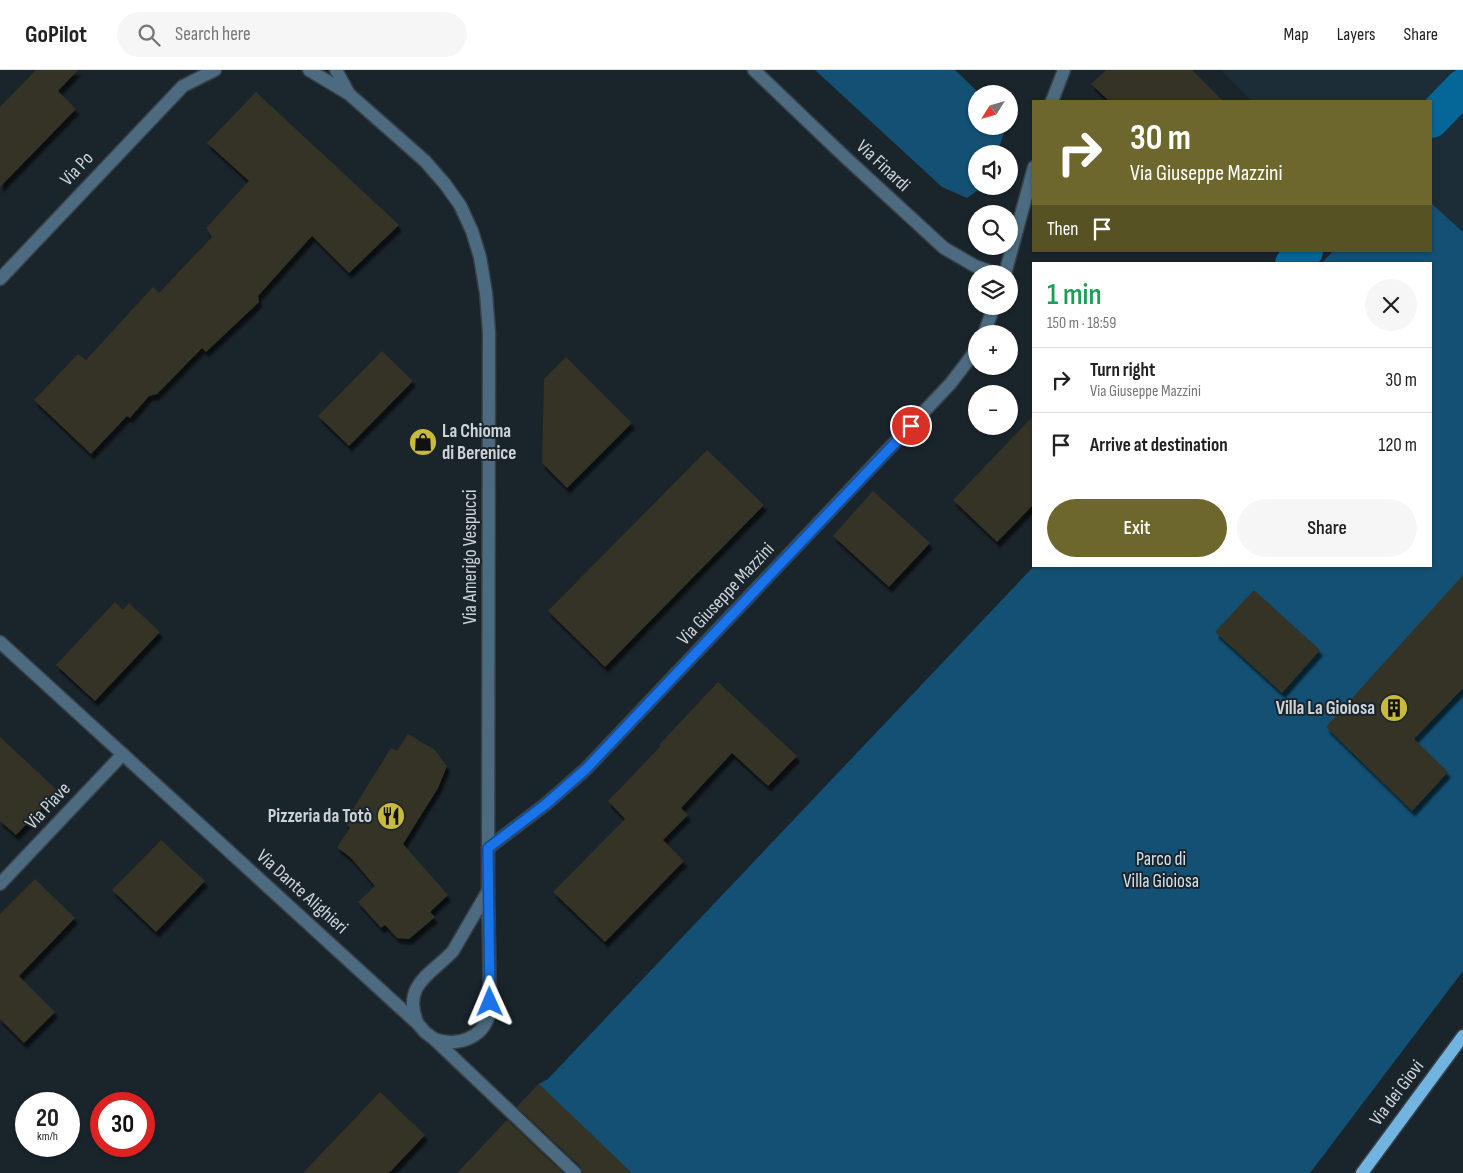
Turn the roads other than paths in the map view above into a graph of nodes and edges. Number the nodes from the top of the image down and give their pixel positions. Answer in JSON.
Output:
{"nodes":[{"id":1,"x":189,"y":70,"type":"edge"},
{"id":2,"x":215,"y":70,"type":"edge"},
{"id":3,"x":309,"y":70,"type":"edge"},
{"id":4,"x":336,"y":70,"type":"edge"},
{"id":5,"x":754,"y":70,"type":"edge"},
{"id":6,"x":1064,"y":70,"type":"edge"},
{"id":7,"x":183,"y":86,"type":"junction"},
{"id":8,"x":349,"y":94,"type":"junction"},
{"id":9,"x":1052,"y":100,"type":"edge"},
{"id":10,"x":1032,"y":174,"type":"edge"},
{"id":11,"x":973,"y":265,"type":"edge"},
{"id":12,"x":1007,"y":265,"type":"edge"},
{"id":13,"x":0,"y":279,"type":"edge"},
{"id":14,"x":968,"y":361,"type":"edge"},
{"id":15,"x":0,"y":642,"type":"edge"},
{"id":16,"x":123,"y":754,"type":"junction"},
{"id":17,"x":488,"y":848,"type":"junction"},
{"id":18,"x":0,"y":884,"type":"edge"},
{"id":19,"x":488,"y":890,"type":"junction"},
{"id":20,"x":418,"y":1024,"type":"junction"},
{"id":21,"x":1463,"y":1036,"type":"edge"},
{"id":22,"x":434,"y":1039,"type":"junction"},
{"id":23,"x":575,"y":1173,"type":"edge"},
{"id":24,"x":1362,"y":1173,"type":"edge"}],
"edges":[{"from":1,"to":7,"type":"street","name":"Via Po"},
{"from":2,"to":7,"type":"street","name":"Via Po"},
{"from":3,"to":8,"type":"street","name":"Via Amerigo Vespucci"},
{"from":4,"to":8,"type":"street","name":"Via Amerigo Vespucci"},
{"from":5,"to":11,"type":"street","name":"Via Finardi"},
{"from":6,"to":9,"type":"street"},
{"from":7,"to":13,"type":"street","name":"Via Po"},
{"from":8,"to":17,"type":"street","name":"Via Amerigo Vespucci"},
{"from":10,"to":12,"type":"street"},
{"from":14,"to":17,"type":"street","name":"Via Giuseppe Mazzini"},
{"from":15,"to":16,"type":"street","name":"Via Dante Alighieri"},
{"from":16,"to":18,"type":"street","name":"Via Piave"},
{"from":16,"to":20,"type":"street","name":"Via Dante Alighieri"},
{"from":17,"to":19,"type":"street","name":"Via Amerigo Vespucci"},
{"from":19,"to":20,"type":"street","name":"Via Amerigo Vespucci"},
{"from":19,"to":22,"type":"street","name":"Via Amerigo Vespucci"},
{"from":20,"to":22,"type":"street","name":"Via Dante Alighieri"},
{"from":21,"to":24,"type":"main road","name":"Via dei Giovi"},
{"from":22,"to":23,"type":"street","name":"Via Dante Alighieri"}]}
